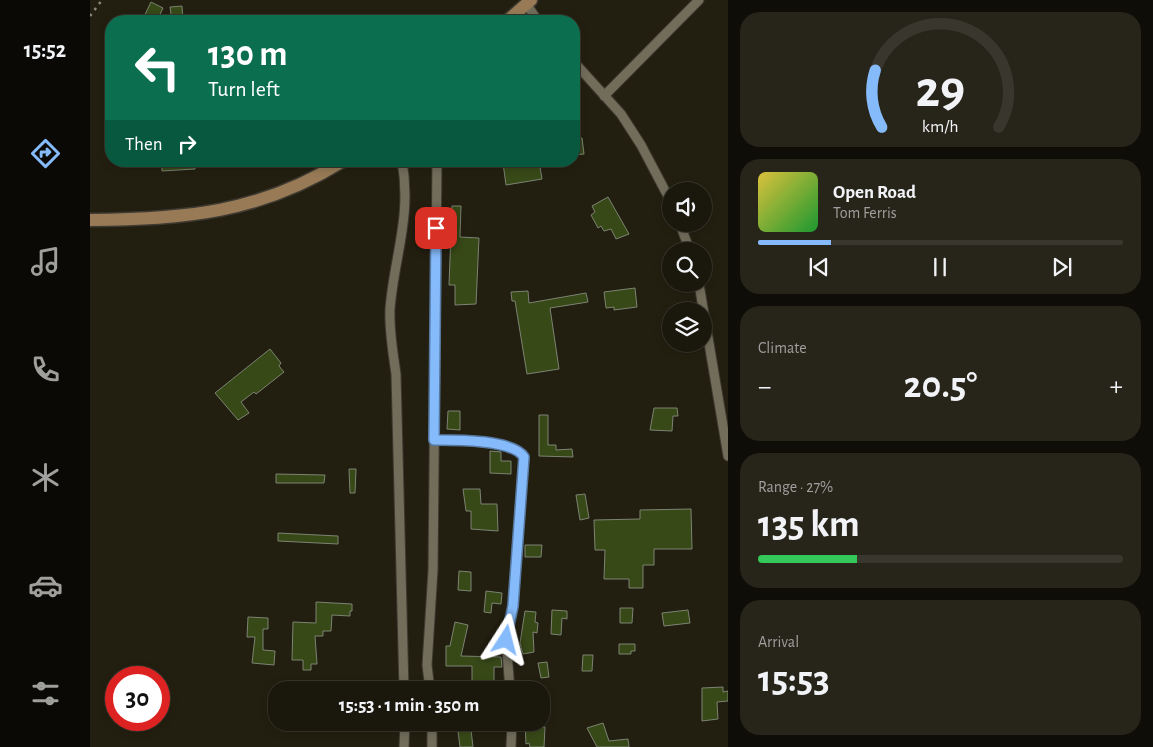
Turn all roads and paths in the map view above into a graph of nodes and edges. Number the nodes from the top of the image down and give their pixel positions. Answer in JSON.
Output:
{"nodes":[{"id":1,"x":699,"y":0,"type":"edge"},
{"id":2,"x":529,"y":2,"type":"edge"},
{"id":3,"x":514,"y":15,"type":"edge"},
{"id":4,"x":535,"y":15,"type":"edge"},
{"id":5,"x":580,"y":69,"type":"edge"},
{"id":6,"x":604,"y":96,"type":"junction"},
{"id":7,"x":333,"y":167,"type":"edge"},
{"id":8,"x":402,"y":167,"type":"edge"},
{"id":9,"x":437,"y":167,"type":"edge"},
{"id":10,"x":662,"y":185,"type":"edge"},
{"id":11,"x":90,"y":220,"type":"edge"},
{"id":12,"x":700,"y":292,"type":"edge"},
{"id":13,"x":725,"y":427,"type":"edge"},
{"id":14,"x":434,"y":440,"type":"junction"},
{"id":15,"x":728,"y":456,"type":"edge"},
{"id":16,"x":404,"y":681,"type":"edge"},
{"id":17,"x":429,"y":681,"type":"edge"},
{"id":18,"x":509,"y":681,"type":"edge"},
{"id":19,"x":404,"y":731,"type":"edge"},
{"id":20,"x":432,"y":731,"type":"edge"},
{"id":21,"x":512,"y":731,"type":"edge"},
{"id":22,"x":404,"y":747,"type":"edge"},
{"id":23,"x":432,"y":747,"type":"edge"},
{"id":24,"x":511,"y":747,"type":"edge"}],
"edges":[{"from":1,"to":6,"type":"street"},
{"from":2,"to":3,"type":"street"},
{"from":2,"to":4,"type":"street"},
{"from":5,"to":6,"type":"street"},
{"from":6,"to":10,"type":"street"},
{"from":7,"to":11,"type":"street"},
{"from":8,"to":16,"type":"street"},
{"from":9,"to":14,"type":"street"},
{"from":12,"to":13,"type":"street"},
{"from":13,"to":15,"type":"street"},
{"from":14,"to":17,"type":"street"},
{"from":14,"to":18,"type":"street"},
{"from":19,"to":22,"type":"street"},
{"from":20,"to":23,"type":"street"},
{"from":21,"to":24,"type":"street"}]}
